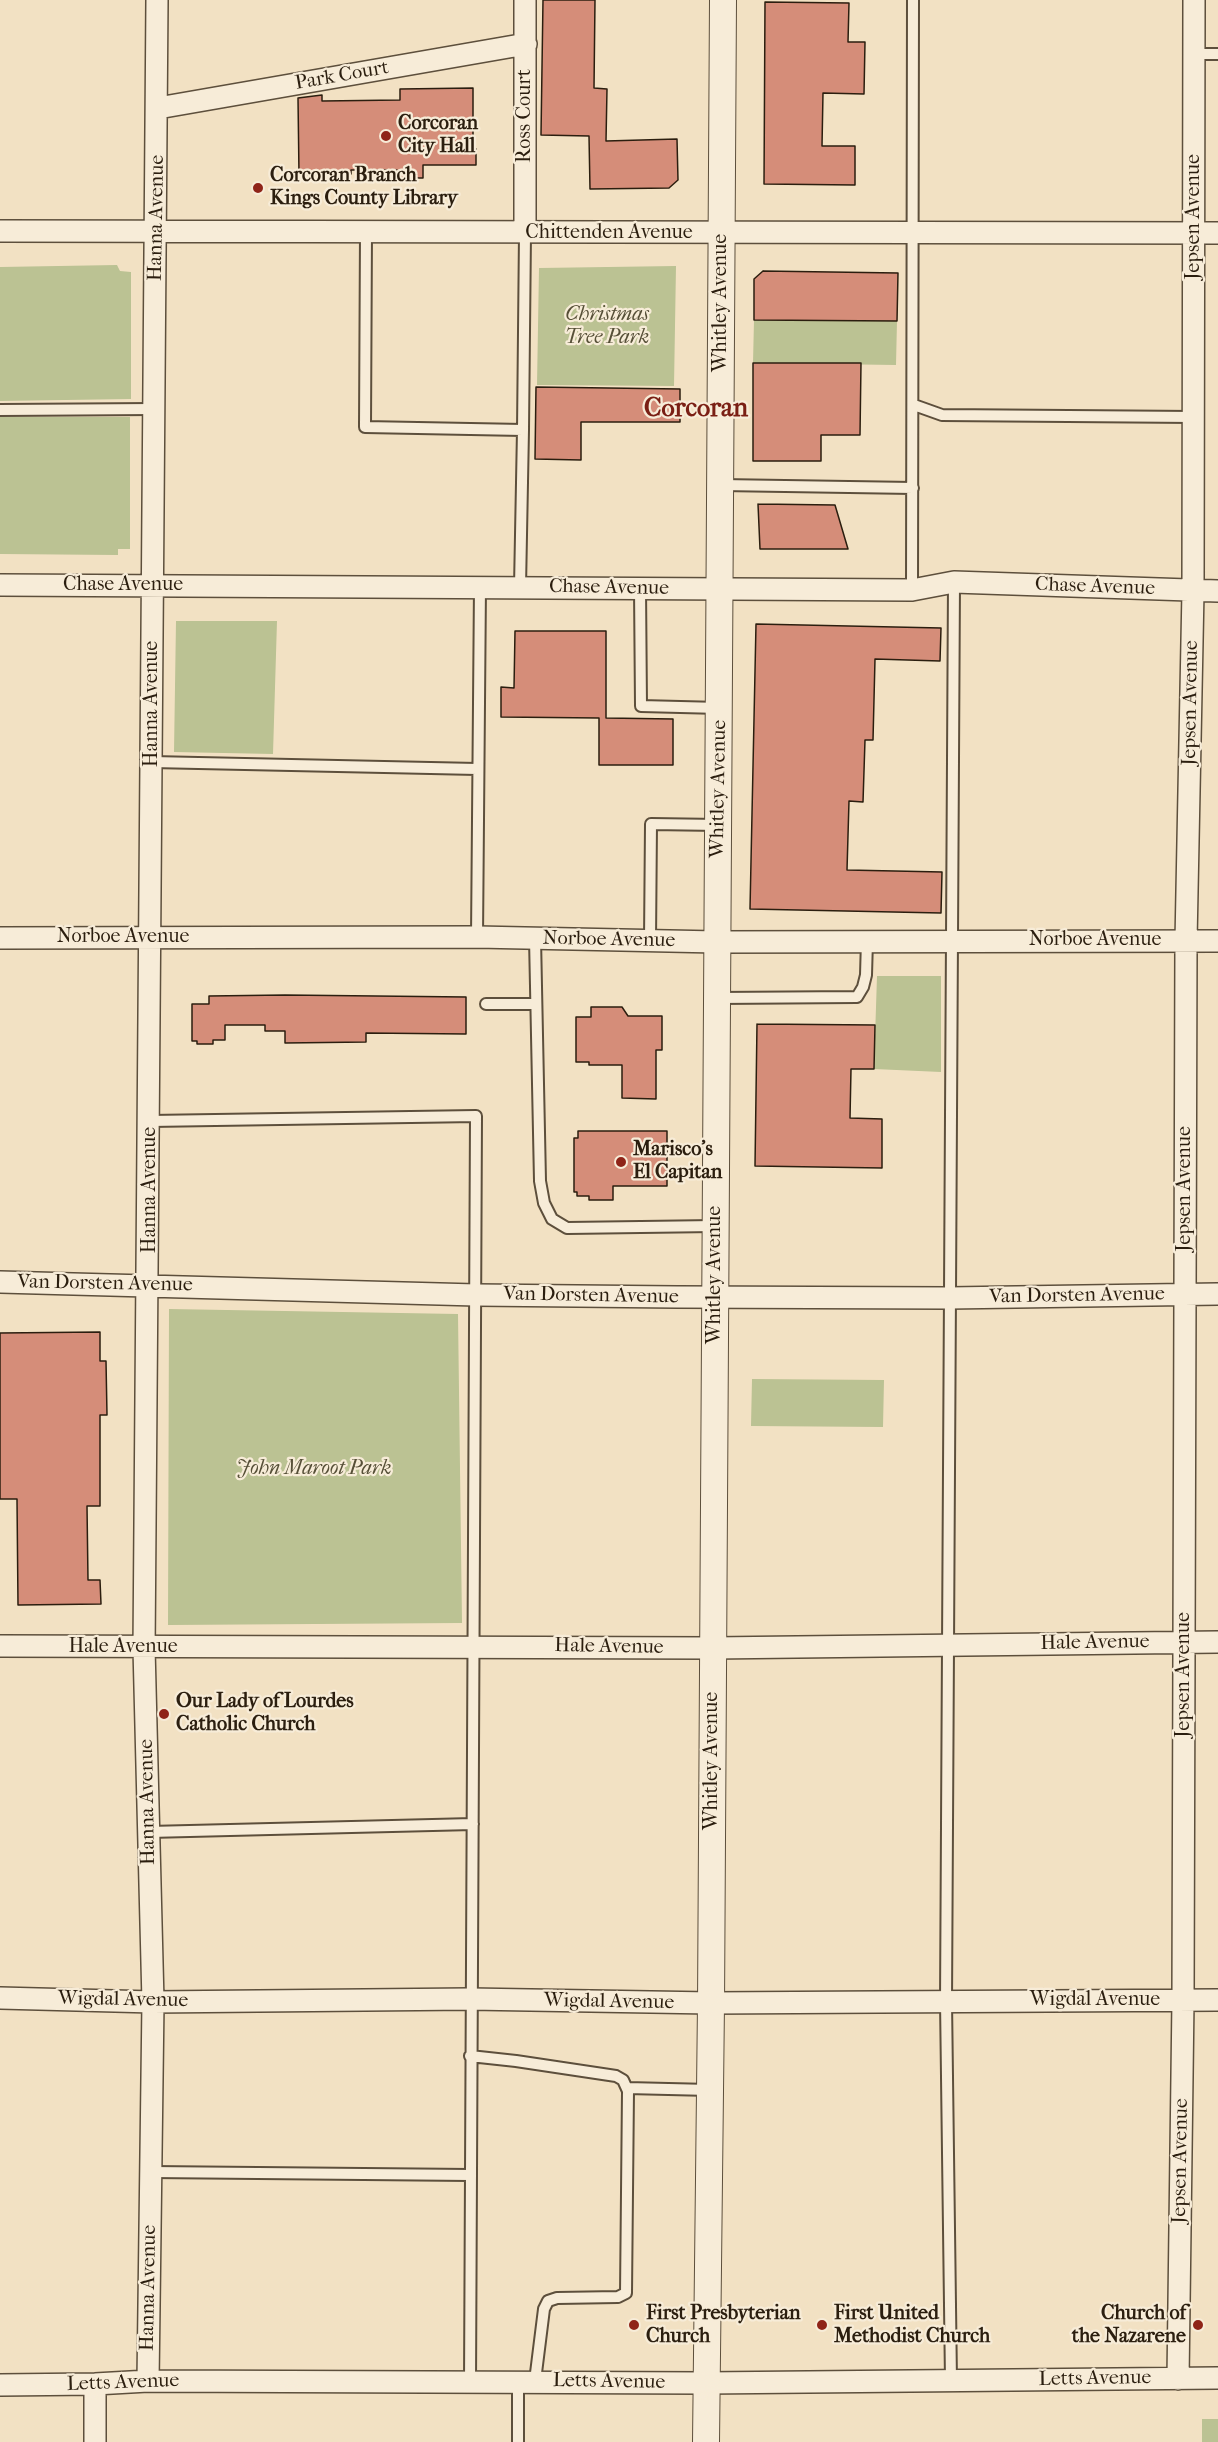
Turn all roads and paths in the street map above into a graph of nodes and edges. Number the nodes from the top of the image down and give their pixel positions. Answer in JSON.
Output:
{"nodes":[{"id":1,"x":157,"y":0,"type":"edge"},
{"id":2,"x":525,"y":0,"type":"edge"},
{"id":3,"x":723,"y":0,"type":"edge"},
{"id":4,"x":913,"y":0,"type":"edge"},
{"id":5,"x":1194,"y":0,"type":"edge"},
{"id":6,"x":526,"y":44,"type":"junction"},
{"id":7,"x":1193,"y":54,"type":"junction"},
{"id":8,"x":1218,"y":54,"type":"edge"},
{"id":9,"x":158,"y":108,"type":"junction"},
{"id":10,"x":0,"y":231,"type":"edge"},
{"id":11,"x":157,"y":231,"type":"junction"},
{"id":12,"x":366,"y":231,"type":"junction"},
{"id":13,"x":914,"y":231,"type":"junction"},
{"id":14,"x":525,"y":233,"type":"junction"},
{"id":15,"x":1193,"y":233,"type":"junction"},
{"id":16,"x":1218,"y":233,"type":"edge"},
{"id":17,"x":721,"y":234,"type":"junction"},
{"id":18,"x":914,"y":405,"type":"junction"},
{"id":19,"x":154,"y":409,"type":"junction"},
{"id":20,"x":0,"y":410,"type":"edge"},
{"id":21,"x":1194,"y":417,"type":"junction"},
{"id":22,"x":523,"y":430,"type":"junction"},
{"id":23,"x":721,"y":485,"type":"junction"},
{"id":24,"x":913,"y":488,"type":"junction"},
{"id":25,"x":954,"y":582,"type":"junction"},
{"id":26,"x":0,"y":585,"type":"edge"},
{"id":27,"x":153,"y":585,"type":"junction"},
{"id":28,"x":480,"y":586,"type":"junction"},
{"id":29,"x":520,"y":587,"type":"junction"},
{"id":30,"x":640,"y":588,"type":"junction"},
{"id":31,"x":721,"y":589,"type":"junction"},
{"id":32,"x":912,"y":590,"type":"junction"},
{"id":33,"x":1193,"y":591,"type":"junction"},
{"id":34,"x":1218,"y":591,"type":"edge"},
{"id":35,"x":720,"y":708,"type":"junction"},
{"id":36,"x":152,"y":762,"type":"junction"},
{"id":37,"x":477,"y":769,"type":"junction"},
{"id":38,"x":719,"y":825,"type":"junction"},
{"id":39,"x":477,"y":937,"type":"junction"},
{"id":40,"x":0,"y":938,"type":"edge"},
{"id":41,"x":151,"y":938,"type":"junction"},
{"id":42,"x":535,"y":938,"type":"junction"},
{"id":43,"x":953,"y":939,"type":"junction"},
{"id":44,"x":650,"y":940,"type":"junction"},
{"id":45,"x":867,"y":940,"type":"junction"},
{"id":46,"x":1186,"y":941,"type":"junction"},
{"id":47,"x":1218,"y":941,"type":"edge"},
{"id":48,"x":717,"y":942,"type":"junction"},
{"id":49,"x":717,"y":998,"type":"junction"},
{"id":50,"x":535,"y":1004,"type":"junction"},
{"id":51,"x":486,"y":1005,"type":"dead end"},
{"id":52,"x":150,"y":1121,"type":"junction"},
{"id":53,"x":715,"y":1226,"type":"junction"},
{"id":54,"x":0,"y":1282,"type":"edge"},
{"id":55,"x":149,"y":1284,"type":"junction"},
{"id":56,"x":476,"y":1294,"type":"junction"},
{"id":57,"x":1185,"y":1294,"type":"junction"},
{"id":58,"x":1218,"y":1294,"type":"edge"},
{"id":59,"x":714,"y":1297,"type":"junction"},
{"id":60,"x":949,"y":1298,"type":"junction"},
{"id":61,"x":1184,"y":1641,"type":"junction"},
{"id":62,"x":1218,"y":1642,"type":"edge"},
{"id":63,"x":947,"y":1644,"type":"junction"},
{"id":64,"x":475,"y":1645,"type":"junction"},
{"id":65,"x":0,"y":1646,"type":"edge"},
{"id":66,"x":144,"y":1648,"type":"junction"},
{"id":67,"x":713,"y":1648,"type":"junction"},
{"id":68,"x":472,"y":1824,"type":"junction"},
{"id":69,"x":149,"y":1832,"type":"junction"},
{"id":70,"x":0,"y":1998,"type":"edge"},
{"id":71,"x":471,"y":1999,"type":"junction"},
{"id":72,"x":1183,"y":2000,"type":"junction"},
{"id":73,"x":1218,"y":2000,"type":"edge"},
{"id":74,"x":946,"y":2001,"type":"junction"},
{"id":75,"x":153,"y":2002,"type":"junction"},
{"id":76,"x":711,"y":2003,"type":"junction"},
{"id":77,"x":471,"y":2056,"type":"junction"},
{"id":78,"x":627,"y":2088,"type":"junction"},
{"id":79,"x":710,"y":2090,"type":"junction"},
{"id":80,"x":151,"y":2172,"type":"junction"},
{"id":81,"x":470,"y":2175,"type":"junction"},
{"id":82,"x":1218,"y":2378,"type":"edge"},
{"id":83,"x":1178,"y":2379,"type":"junction"},
{"id":84,"x":148,"y":2380,"type":"junction"},
{"id":85,"x":470,"y":2381,"type":"junction"},
{"id":86,"x":527,"y":2381,"type":"junction"},
{"id":87,"x":951,"y":2381,"type":"junction"},
{"id":88,"x":706,"y":2383,"type":"junction"},
{"id":89,"x":95,"y":2384,"type":"junction"},
{"id":90,"x":0,"y":2385,"type":"edge"},
{"id":91,"x":95,"y":2442,"type":"edge"},
{"id":92,"x":518,"y":2442,"type":"edge"},
{"id":93,"x":706,"y":2442,"type":"edge"}],
"edges":[{"from":1,"to":9,"type":"street","name":"Hanna Avenue"},
{"from":2,"to":6,"type":"street","name":"Ross Court"},
{"from":3,"to":17,"type":"street","name":"Whitley Avenue"},
{"from":4,"to":13,"type":"lane"},
{"from":5,"to":7,"type":"street","name":"Jepsen Avenue"},
{"from":6,"to":9,"type":"street","name":"Park Court"},
{"from":6,"to":14,"type":"street","name":"Ross Court"},
{"from":7,"to":8,"type":"lane"},
{"from":7,"to":15,"type":"street","name":"Jepsen Avenue"},
{"from":9,"to":11,"type":"street","name":"Hanna Avenue"},
{"from":10,"to":11,"type":"street","name":"Chittenden Avenue"},
{"from":11,"to":12,"type":"street","name":"Chittenden Avenue"},
{"from":11,"to":19,"type":"street","name":"Hanna Avenue"},
{"from":12,"to":14,"type":"street","name":"Chittenden Avenue"},
{"from":12,"to":22,"type":"lane"},
{"from":13,"to":15,"type":"street","name":"Chittenden Avenue"},
{"from":13,"to":17,"type":"street","name":"Chittenden Avenue"},
{"from":13,"to":18,"type":"lane"},
{"from":14,"to":17,"type":"street","name":"Chittenden Avenue"},
{"from":14,"to":22,"type":"lane"},
{"from":15,"to":16,"type":"street","name":"Chittenden Avenue"},
{"from":15,"to":21,"type":"street","name":"Jepsen Avenue"},
{"from":17,"to":23,"type":"street","name":"Whitley Avenue"},
{"from":18,"to":21,"type":"lane"},
{"from":18,"to":24,"type":"lane"},
{"from":19,"to":20,"type":"lane"},
{"from":19,"to":27,"type":"street","name":"Hanna Avenue"},
{"from":21,"to":33,"type":"street","name":"Jepsen Avenue"},
{"from":22,"to":29,"type":"lane"},
{"from":23,"to":24,"type":"lane"},
{"from":23,"to":31,"type":"street","name":"Whitley Avenue"},
{"from":24,"to":32,"type":"lane"},
{"from":25,"to":32,"type":"street","name":"Chase Avenue"},
{"from":25,"to":33,"type":"street","name":"Chase Avenue"},
{"from":25,"to":43,"type":"lane"},
{"from":26,"to":27,"type":"street","name":"Chase Avenue"},
{"from":27,"to":28,"type":"street","name":"Chase Avenue"},
{"from":27,"to":36,"type":"street","name":"Hanna Avenue"},
{"from":28,"to":29,"type":"street","name":"Chase Avenue"},
{"from":28,"to":37,"type":"lane"},
{"from":29,"to":30,"type":"street","name":"Chase Avenue"},
{"from":30,"to":31,"type":"street","name":"Chase Avenue"},
{"from":30,"to":35,"type":"lane"},
{"from":31,"to":32,"type":"street","name":"Chase Avenue"},
{"from":31,"to":35,"type":"street","name":"Whitley Avenue"},
{"from":33,"to":34,"type":"street","name":"Chase Avenue"},
{"from":33,"to":46,"type":"street","name":"Jepsen Avenue"},
{"from":35,"to":38,"type":"street","name":"Whitley Avenue"},
{"from":36,"to":37,"type":"lane"},
{"from":36,"to":41,"type":"street","name":"Hanna Avenue"},
{"from":37,"to":39,"type":"lane"},
{"from":38,"to":44,"type":"lane"},
{"from":38,"to":48,"type":"street","name":"Whitley Avenue"},
{"from":39,"to":41,"type":"street","name":"Norboe Avenue"},
{"from":39,"to":42,"type":"street","name":"Norboe Avenue"},
{"from":40,"to":41,"type":"street","name":"Norboe Avenue"},
{"from":41,"to":52,"type":"street","name":"Hanna Avenue"},
{"from":42,"to":44,"type":"street","name":"Norboe Avenue"},
{"from":42,"to":50,"type":"lane"},
{"from":43,"to":45,"type":"street","name":"Norboe Avenue"},
{"from":43,"to":46,"type":"street","name":"Norboe Avenue"},
{"from":43,"to":60,"type":"lane"},
{"from":44,"to":48,"type":"street","name":"Norboe Avenue"},
{"from":45,"to":48,"type":"street","name":"Norboe Avenue"},
{"from":45,"to":49,"type":"lane"},
{"from":46,"to":47,"type":"street","name":"Norboe Avenue"},
{"from":46,"to":57,"type":"street","name":"Jepsen Avenue"},
{"from":48,"to":49,"type":"street","name":"Whitley Avenue"},
{"from":49,"to":53,"type":"street","name":"Whitley Avenue"},
{"from":50,"to":51,"type":"lane"},
{"from":50,"to":53,"type":"lane"},
{"from":52,"to":55,"type":"street","name":"Hanna Avenue"},
{"from":52,"to":56,"type":"lane"},
{"from":53,"to":59,"type":"street","name":"Whitley Avenue"},
{"from":54,"to":55,"type":"street","name":"Van Dorsten Avenue"},
{"from":55,"to":56,"type":"street","name":"Van Dorsten Avenue"},
{"from":55,"to":66,"type":"street","name":"Hanna Avenue"},
{"from":56,"to":59,"type":"street","name":"Van Dorsten Avenue"},
{"from":56,"to":64,"type":"lane"},
{"from":57,"to":58,"type":"street","name":"Van Dorsten Avenue"},
{"from":57,"to":60,"type":"street","name":"Van Dorsten Avenue"},
{"from":57,"to":61,"type":"street","name":"Jepsen Avenue"},
{"from":59,"to":60,"type":"street","name":"Van Dorsten Avenue"},
{"from":59,"to":67,"type":"street","name":"Whitley Avenue"},
{"from":60,"to":63,"type":"lane"},
{"from":61,"to":62,"type":"street","name":"Hale Avenue"},
{"from":61,"to":63,"type":"street","name":"Hale Avenue"},
{"from":61,"to":72,"type":"street","name":"Jepsen Avenue"},
{"from":63,"to":67,"type":"street","name":"Hale Avenue"},
{"from":63,"to":74,"type":"lane"},
{"from":64,"to":66,"type":"street","name":"Hale Avenue"},
{"from":64,"to":67,"type":"street","name":"Hale Avenue"},
{"from":64,"to":68,"type":"lane"},
{"from":65,"to":66,"type":"street","name":"Hale Avenue"},
{"from":66,"to":69,"type":"street","name":"Hanna Avenue"},
{"from":67,"to":76,"type":"street","name":"Whitley Avenue"},
{"from":68,"to":69,"type":"lane"},
{"from":68,"to":71,"type":"lane"},
{"from":69,"to":75,"type":"street","name":"Hanna Avenue"},
{"from":70,"to":75,"type":"street","name":"Wigdal Avenue"},
{"from":71,"to":75,"type":"street","name":"Wigdal Avenue"},
{"from":71,"to":76,"type":"street","name":"Wigdal Avenue"},
{"from":71,"to":77,"type":"lane"},
{"from":72,"to":73,"type":"street","name":"Wigdal Avenue"},
{"from":72,"to":74,"type":"street","name":"Wigdal Avenue"},
{"from":72,"to":83,"type":"street","name":"Jepsen Avenue"},
{"from":74,"to":76,"type":"street","name":"Wigdal Avenue"},
{"from":74,"to":87,"type":"lane"},
{"from":75,"to":80,"type":"street","name":"Hanna Avenue"},
{"from":76,"to":79,"type":"street","name":"Whitley Avenue"},
{"from":77,"to":78,"type":"lane"},
{"from":77,"to":81,"type":"lane"},
{"from":78,"to":79,"type":"lane"},
{"from":78,"to":86,"type":"lane"},
{"from":79,"to":88,"type":"street","name":"Whitley Avenue"},
{"from":80,"to":81,"type":"lane"},
{"from":80,"to":84,"type":"street","name":"Hanna Avenue"},
{"from":81,"to":85,"type":"lane"},
{"from":82,"to":83,"type":"street","name":"Letts Avenue"},
{"from":83,"to":87,"type":"street","name":"Letts Avenue"},
{"from":84,"to":85,"type":"street","name":"Letts Avenue"},
{"from":84,"to":89,"type":"street","name":"Letts Avenue"},
{"from":85,"to":86,"type":"street","name":"Letts Avenue"},
{"from":86,"to":88,"type":"street","name":"Letts Avenue"},
{"from":86,"to":92,"type":"lane"},
{"from":87,"to":88,"type":"street","name":"Letts Avenue"},
{"from":88,"to":93,"type":"street","name":"Whitley Avenue"},
{"from":89,"to":90,"type":"street","name":"Letts Avenue"},
{"from":89,"to":91,"type":"street"}]}
